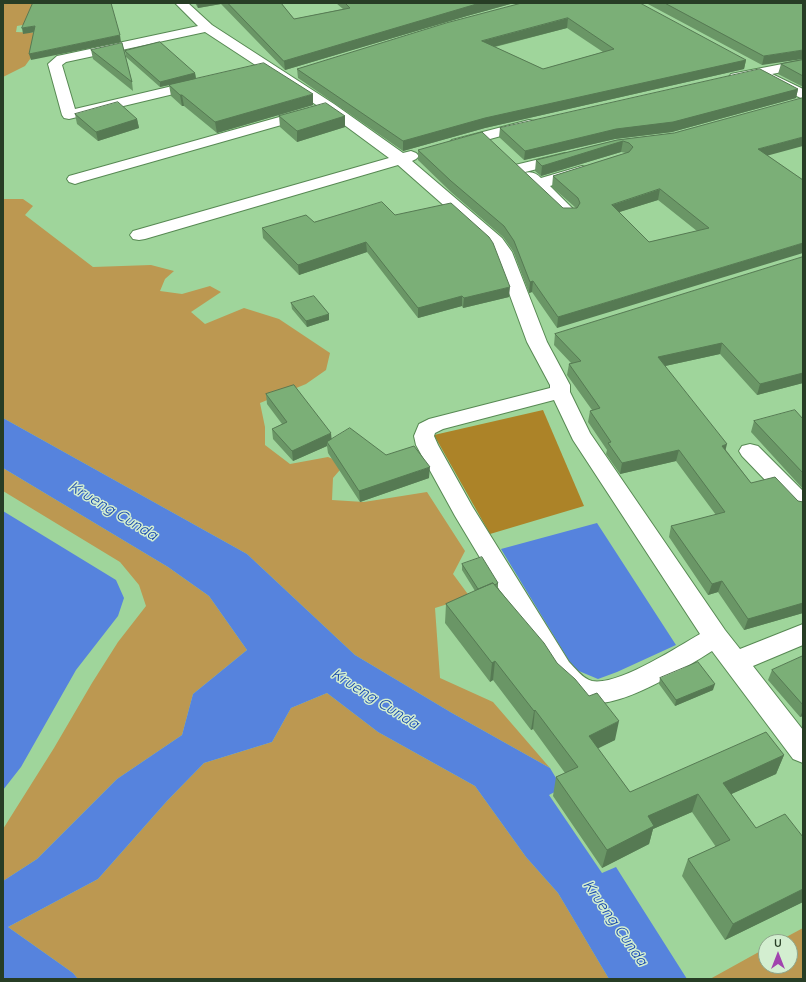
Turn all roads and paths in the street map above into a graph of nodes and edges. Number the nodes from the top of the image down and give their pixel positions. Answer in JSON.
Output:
{"nodes":[{"id":1,"x":181,"y":3,"type":"edge"},
{"id":2,"x":207,"y":28,"type":"junction"},
{"id":3,"x":745,"y":64,"type":"edge"},
{"id":4,"x":803,"y":64,"type":"edge"},
{"id":5,"x":759,"y":72,"type":"junction"},
{"id":6,"x":214,"y":80,"type":"edge"},
{"id":7,"x":721,"y":80,"type":"edge"},
{"id":8,"x":800,"y":100,"type":"edge"},
{"id":9,"x":329,"y":107,"type":"junction"},
{"id":10,"x":546,"y":120,"type":"edge"},
{"id":11,"x":485,"y":134,"type":"junction"},
{"id":12,"x":447,"y":146,"type":"edge"},
{"id":13,"x":424,"y":152,"type":"edge"},
{"id":14,"x":582,"y":154,"type":"edge"},
{"id":15,"x":401,"y":159,"type":"junction"},
{"id":16,"x":511,"y":159,"type":"junction"},
{"id":17,"x":598,"y":166,"type":"edge"},
{"id":18,"x":74,"y":179,"type":"dead end"},
{"id":19,"x":538,"y":184,"type":"junction"},
{"id":20,"x":569,"y":213,"type":"edge"},
{"id":21,"x":139,"y":235,"type":"dead end"},
{"id":22,"x":560,"y":392,"type":"junction"},
{"id":23,"x":750,"y":451,"type":"dead end"},
{"id":24,"x":803,"y":505,"type":"edge"},
{"id":25,"x":803,"y":634,"type":"edge"},
{"id":26,"x":716,"y":637,"type":"junction"},
{"id":27,"x":736,"y":662,"type":"junction"},
{"id":28,"x":803,"y":751,"type":"edge"}],
"edges":[{"from":1,"to":2,"type":"street"},
{"from":2,"to":6,"type":"street"},
{"from":2,"to":9,"type":"street"},
{"from":3,"to":5,"type":"street"},
{"from":4,"to":5,"type":"street"},
{"from":5,"to":7,"type":"street"},
{"from":5,"to":8,"type":"street"},
{"from":9,"to":15,"type":"street"},
{"from":9,"to":18,"type":"street"},
{"from":10,"to":11,"type":"street"},
{"from":11,"to":12,"type":"street"},
{"from":11,"to":16,"type":"street"},
{"from":13,"to":15,"type":"street"},
{"from":14,"to":16,"type":"street"},
{"from":15,"to":21,"type":"street"},
{"from":15,"to":22,"type":"street"},
{"from":16,"to":19,"type":"street"},
{"from":17,"to":19,"type":"street"},
{"from":19,"to":20,"type":"street"},
{"from":22,"to":26,"type":"street"},
{"from":22,"to":26,"type":"street"},
{"from":23,"to":24,"type":"street"},
{"from":25,"to":27,"type":"street"},
{"from":26,"to":27,"type":"street"},
{"from":27,"to":28,"type":"street"}]}
